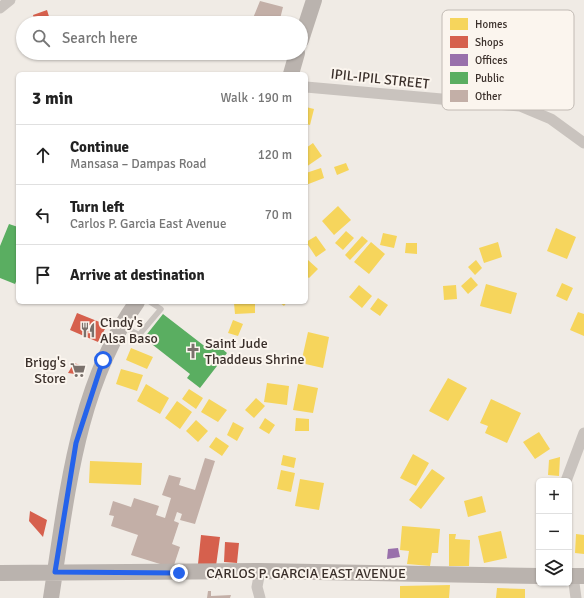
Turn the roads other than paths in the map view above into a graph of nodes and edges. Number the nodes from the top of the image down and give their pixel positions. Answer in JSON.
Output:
{"nodes":[{"id":1,"x":10,"y":0,"type":"edge"},
{"id":2,"x":314,"y":0,"type":"edge"},
{"id":3,"x":0,"y":8,"type":"edge"},
{"id":4,"x":308,"y":18,"type":"edge"},
{"id":5,"x":295,"y":60,"type":"edge"},
{"id":6,"x":292,"y":72,"type":"edge"},
{"id":7,"x":308,"y":87,"type":"edge"},
{"id":8,"x":442,"y":100,"type":"edge"},
{"id":9,"x":530,"y":110,"type":"edge"},
{"id":10,"x":584,"y":143,"type":"edge"},
{"id":11,"x":136,"y":304,"type":"edge"},
{"id":12,"x":153,"y":304,"type":"edge"},
{"id":13,"x":121,"y":325,"type":"junction"},
{"id":14,"x":584,"y":433,"type":"edge"},
{"id":15,"x":567,"y":478,"type":"edge"},
{"id":16,"x":260,"y":571,"type":"junction"},
{"id":17,"x":55,"y":572,"type":"junction"},
{"id":18,"x":0,"y":573,"type":"edge"},
{"id":19,"x":536,"y":576,"type":"edge"},
{"id":20,"x":575,"y":576,"type":"edge"},
{"id":21,"x":51,"y":598,"type":"edge"},
{"id":22,"x":260,"y":598,"type":"edge"},
{"id":23,"x":576,"y":598,"type":"edge"}],
"edges":[{"from":1,"to":3,"type":"street"},
{"from":2,"to":4,"type":"main road"},
{"from":5,"to":6,"type":"main road"},
{"from":7,"to":8,"type":"street","name":"IPIL-IPIL STREET"},
{"from":9,"to":10,"type":"street","name":"IPIL-IPIL STREET"},
{"from":11,"to":13,"type":"main road"},
{"from":12,"to":13,"type":"lane"},
{"from":13,"to":17,"type":"main road"},
{"from":14,"to":15,"type":"street"},
{"from":16,"to":17,"type":"main road","name":"CARLOS P. GARCIA EAST AVENUE"},
{"from":16,"to":19,"type":"main road","name":"CARLOS P. GARCIA EAST AVENUE"},
{"from":16,"to":22,"type":"street"},
{"from":17,"to":18,"type":"main road","name":"CARLOS P. GARCIA EAST AVENUE"},
{"from":17,"to":21,"type":"main road"},
{"from":20,"to":23,"type":"street"}]}
